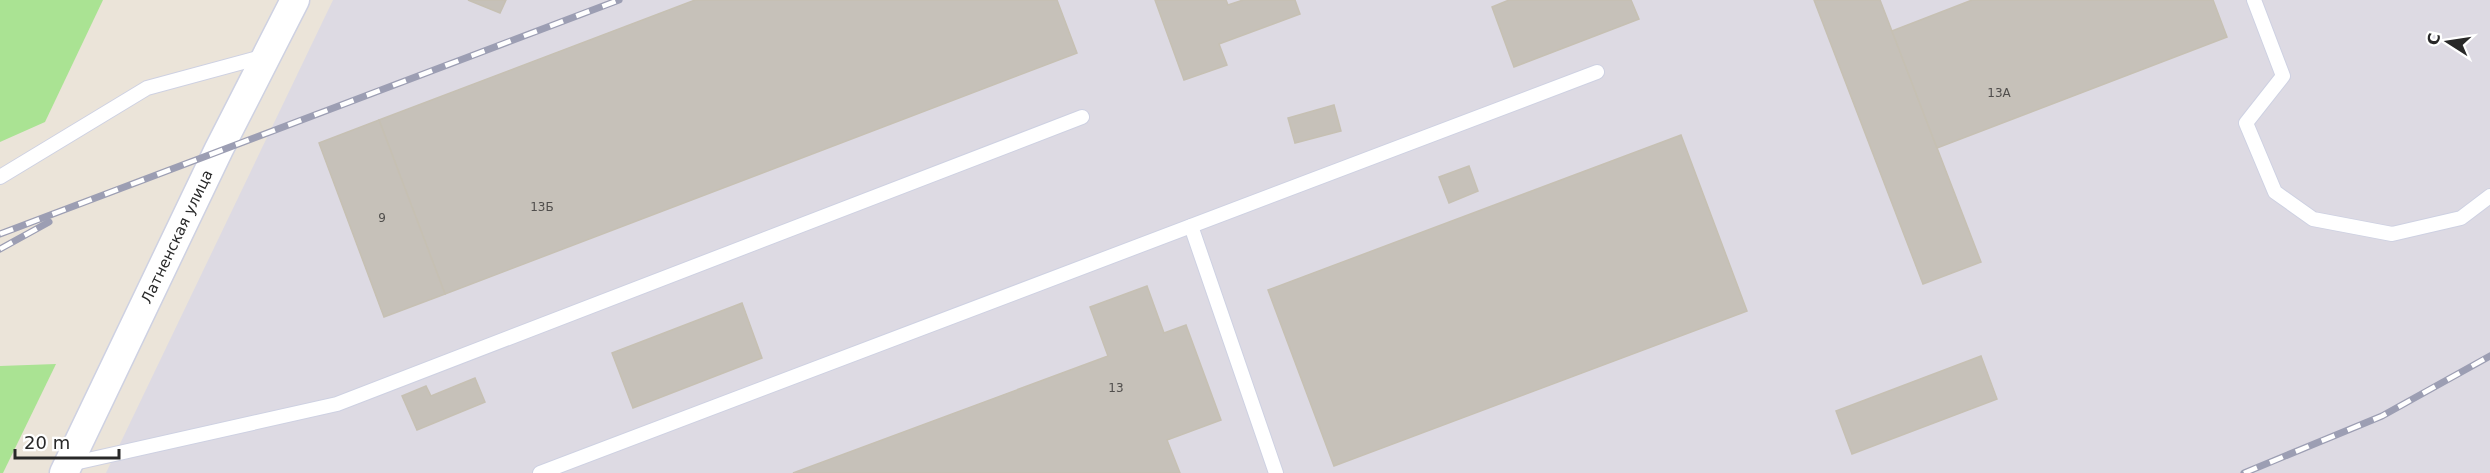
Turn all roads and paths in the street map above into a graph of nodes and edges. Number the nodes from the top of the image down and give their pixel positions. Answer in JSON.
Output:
{"nodes":[{"id":1,"x":295,"y":0,"type":"edge"},
{"id":2,"x":2254,"y":0,"type":"edge"},
{"id":3,"x":267,"y":55,"type":"junction"},
{"id":4,"x":1598,"y":72,"type":"dead end"},
{"id":5,"x":1082,"y":117,"type":"dead end"},
{"id":6,"x":0,"y":177,"type":"edge"},
{"id":7,"x":2490,"y":196,"type":"edge"},
{"id":8,"x":1191,"y":226,"type":"junction"},
{"id":9,"x":66,"y":469,"type":"edge"},
{"id":10,"x":540,"y":473,"type":"edge"},
{"id":11,"x":1276,"y":473,"type":"edge"}],
"edges":[{"from":1,"to":3,"type":"street","name":"Латненская улица"},
{"from":2,"to":7,"type":"lane"},
{"from":3,"to":6,"type":"lane"},
{"from":3,"to":9,"type":"street","name":"Латненская улица"},
{"from":4,"to":8,"type":"lane"},
{"from":5,"to":9,"type":"lane"},
{"from":8,"to":10,"type":"lane"},
{"from":8,"to":11,"type":"lane"}]}
